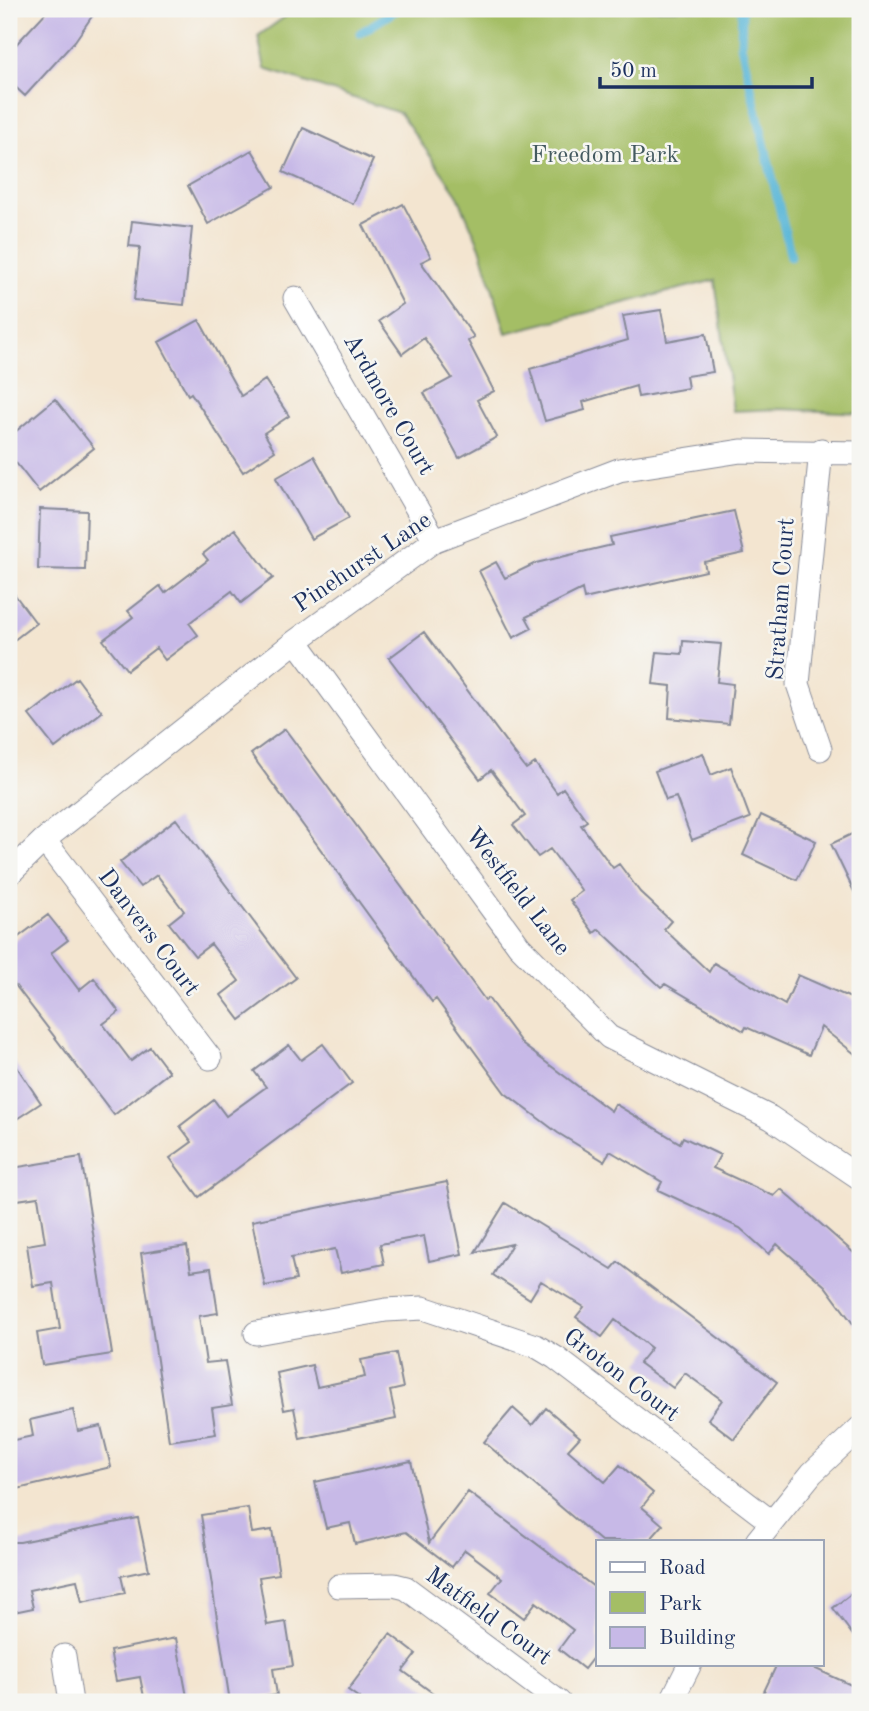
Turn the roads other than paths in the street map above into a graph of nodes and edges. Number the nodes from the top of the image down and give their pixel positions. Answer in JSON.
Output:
{"nodes":[{"id":1,"x":295,"y":298,"type":"dead end"},
{"id":2,"x":821,"y":450,"type":"junction"},
{"id":3,"x":860,"y":453,"type":"edge"},
{"id":4,"x":435,"y":540,"type":"junction"},
{"id":5,"x":296,"y":640,"type":"junction"},
{"id":6,"x":820,"y":749,"type":"dead end"},
{"id":7,"x":44,"y":840,"type":"junction"},
{"id":8,"x":9,"y":874,"type":"edge"},
{"id":9,"x":210,"y":1058,"type":"dead end"},
{"id":10,"x":860,"y":1178,"type":"edge"},
{"id":11,"x":256,"y":1333,"type":"dead end"},
{"id":12,"x":860,"y":1428,"type":"edge"},
{"id":13,"x":770,"y":1521,"type":"junction"},
{"id":14,"x":758,"y":1540,"type":"edge"},
{"id":15,"x":339,"y":1586,"type":"dead end"},
{"id":16,"x":64,"y":1656,"type":"dead end"},
{"id":17,"x":689,"y":1666,"type":"edge"},
{"id":18,"x":71,"y":1702,"type":"edge"},
{"id":19,"x":559,"y":1702,"type":"edge"},
{"id":20,"x":671,"y":1702,"type":"edge"}],
"edges":[{"from":1,"to":4,"type":"street","name":"Ardmore Court"},
{"from":2,"to":3,"type":"street","name":"Pinehurst Lane"},
{"from":2,"to":4,"type":"street","name":"Pinehurst Lane"},
{"from":2,"to":6,"type":"street","name":"Stratham Court"},
{"from":4,"to":5,"type":"street","name":"Pinehurst Lane"},
{"from":5,"to":7,"type":"street","name":"Pinehurst Lane"},
{"from":5,"to":10,"type":"street","name":"Westfield Lane"},
{"from":7,"to":8,"type":"street","name":"Pinehurst Lane"},
{"from":7,"to":9,"type":"street","name":"Danvers Court"},
{"from":11,"to":13,"type":"street","name":"Groton Court"},
{"from":12,"to":13,"type":"street"},
{"from":13,"to":14,"type":"street"},
{"from":15,"to":19,"type":"street","name":"Matfield Court"},
{"from":16,"to":18,"type":"street"},
{"from":17,"to":20,"type":"street"}]}
